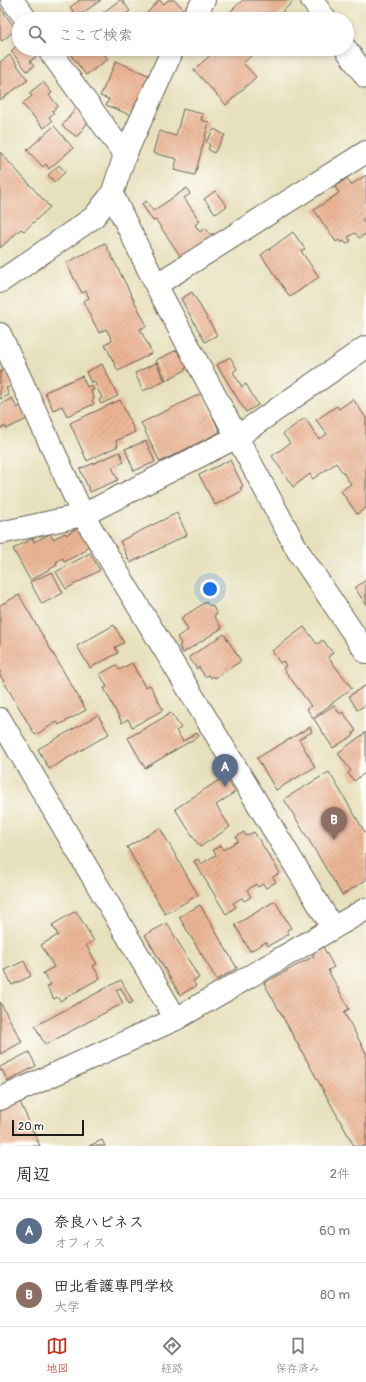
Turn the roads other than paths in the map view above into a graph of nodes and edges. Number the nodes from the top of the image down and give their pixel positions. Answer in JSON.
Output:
{"nodes":[{"id":1,"x":12,"y":0,"type":"edge"},
{"id":2,"x":204,"y":0,"type":"edge"},
{"id":3,"x":312,"y":0,"type":"edge"},
{"id":4,"x":21,"y":12,"type":"edge"},
{"id":5,"x":196,"y":12,"type":"edge"},
{"id":6,"x":320,"y":12,"type":"edge"},
{"id":7,"x":53,"y":56,"type":"edge"},
{"id":8,"x":170,"y":56,"type":"edge"},
{"id":9,"x":351,"y":56,"type":"edge"},
{"id":10,"x":366,"y":77,"type":"edge"},
{"id":11,"x":366,"y":152,"type":"edge"},
{"id":12,"x":125,"y":156,"type":"junction"},
{"id":13,"x":112,"y":194,"type":"junction"},
{"id":14,"x":0,"y":282,"type":"edge"},
{"id":15,"x":156,"y":285,"type":"junction"},
{"id":16,"x":0,"y":334,"type":"edge"},
{"id":17,"x":366,"y":347,"type":"edge"},
{"id":18,"x":237,"y":437,"type":"junction"},
{"id":19,"x":83,"y":514,"type":"junction"},
{"id":20,"x":0,"y":534,"type":"edge"},
{"id":21,"x":366,"y":652,"type":"edge"},
{"id":22,"x":0,"y":719,"type":"edge"},
{"id":23,"x":366,"y":909,"type":"edge"},
{"id":24,"x":333,"y":928,"type":"junction"},
{"id":25,"x":176,"y":1019,"type":"junction"},
{"id":26,"x":0,"y":1098,"type":"edge"}],
"edges":[{"from":1,"to":4,"type":"street"},
{"from":2,"to":5,"type":"street"},
{"from":3,"to":6,"type":"street"},
{"from":7,"to":12,"type":"street"},
{"from":8,"to":12,"type":"street"},
{"from":9,"to":10,"type":"street"},
{"from":11,"to":15,"type":"street"},
{"from":12,"to":13,"type":"street"},
{"from":13,"to":14,"type":"street"},
{"from":13,"to":15,"type":"street"},
{"from":15,"to":18,"type":"street"},
{"from":16,"to":19,"type":"street"},
{"from":17,"to":18,"type":"street"},
{"from":18,"to":19,"type":"street"},
{"from":18,"to":21,"type":"street"},
{"from":19,"to":20,"type":"street"},
{"from":19,"to":24,"type":"street"},
{"from":22,"to":25,"type":"street"},
{"from":23,"to":24,"type":"street"},
{"from":24,"to":25,"type":"street"},
{"from":25,"to":26,"type":"street"}]}
